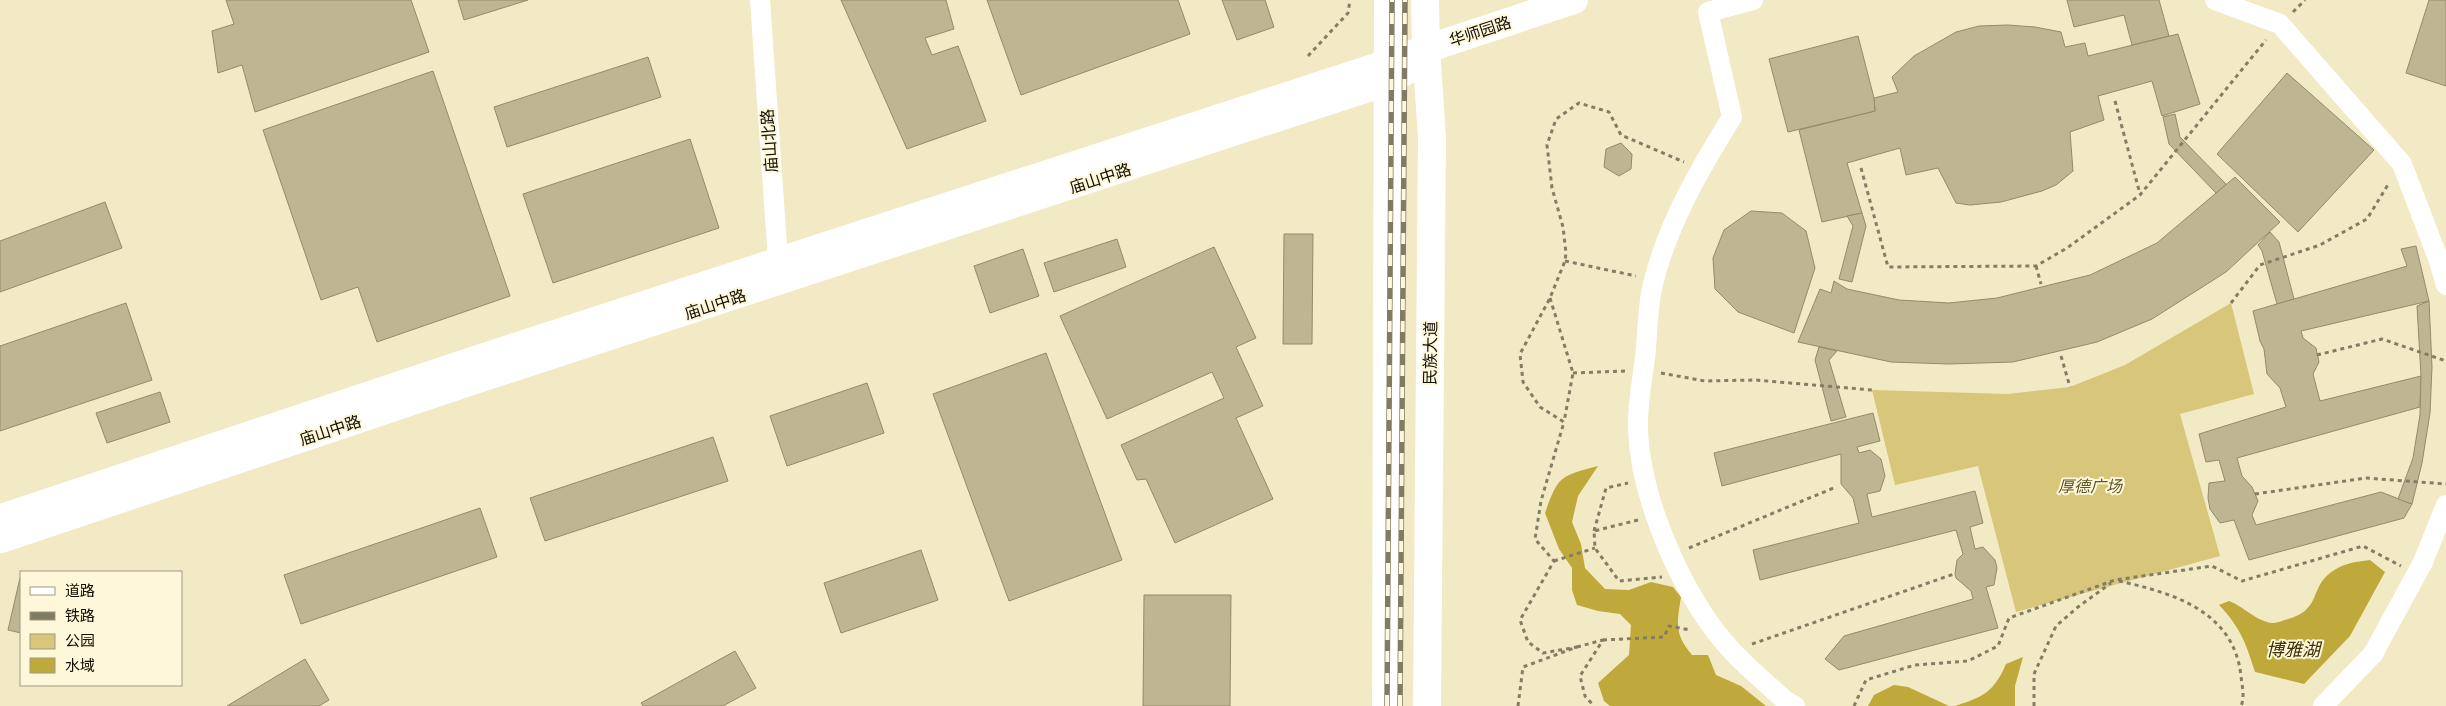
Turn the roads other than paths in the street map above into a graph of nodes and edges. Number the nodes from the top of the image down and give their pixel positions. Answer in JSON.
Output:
{"nodes":[{"id":1,"x":760,"y":0,"type":"edge"},
{"id":2,"x":1388,"y":0,"type":"edge"},
{"id":3,"x":1425,"y":0,"type":"edge"},
{"id":4,"x":1574,"y":0,"type":"edge"},
{"id":5,"x":1753,"y":0,"type":"edge"},
{"id":6,"x":2214,"y":0,"type":"edge"},
{"id":7,"x":1426,"y":55,"type":"junction"},
{"id":8,"x":1388,"y":73,"type":"junction"},
{"id":9,"x":781,"y":271,"type":"junction"},
{"id":10,"x":2446,"y":285,"type":"edge"},
{"id":11,"x":2446,"y":505,"type":"edge"},
{"id":12,"x":0,"y":518,"type":"edge"},
{"id":13,"x":0,"y":541,"type":"edge"},
{"id":14,"x":1386,"y":706,"type":"edge"},
{"id":15,"x":1426,"y":706,"type":"edge"},
{"id":16,"x":1795,"y":706,"type":"edge"},
{"id":17,"x":2323,"y":706,"type":"edge"}],
"edges":[{"from":1,"to":9,"type":"street","name":"庙山北路"},
{"from":2,"to":8,"type":"main road"},
{"from":3,"to":7,"type":"main road","name":"民族大道"},
{"from":4,"to":7,"type":"main road","name":"华师园路"},
{"from":5,"to":16,"type":"street"},
{"from":6,"to":10,"type":"street"},
{"from":7,"to":8,"type":"main road","name":"华师园路"},
{"from":7,"to":15,"type":"main road","name":"民族大道"},
{"from":8,"to":9,"type":"street","name":"庙山中路"},
{"from":8,"to":14,"type":"main road"},
{"from":9,"to":12,"type":"street","name":"庙山中路"},
{"from":9,"to":13,"type":"street","name":"庙山中路"},
{"from":11,"to":17,"type":"street"}]}
